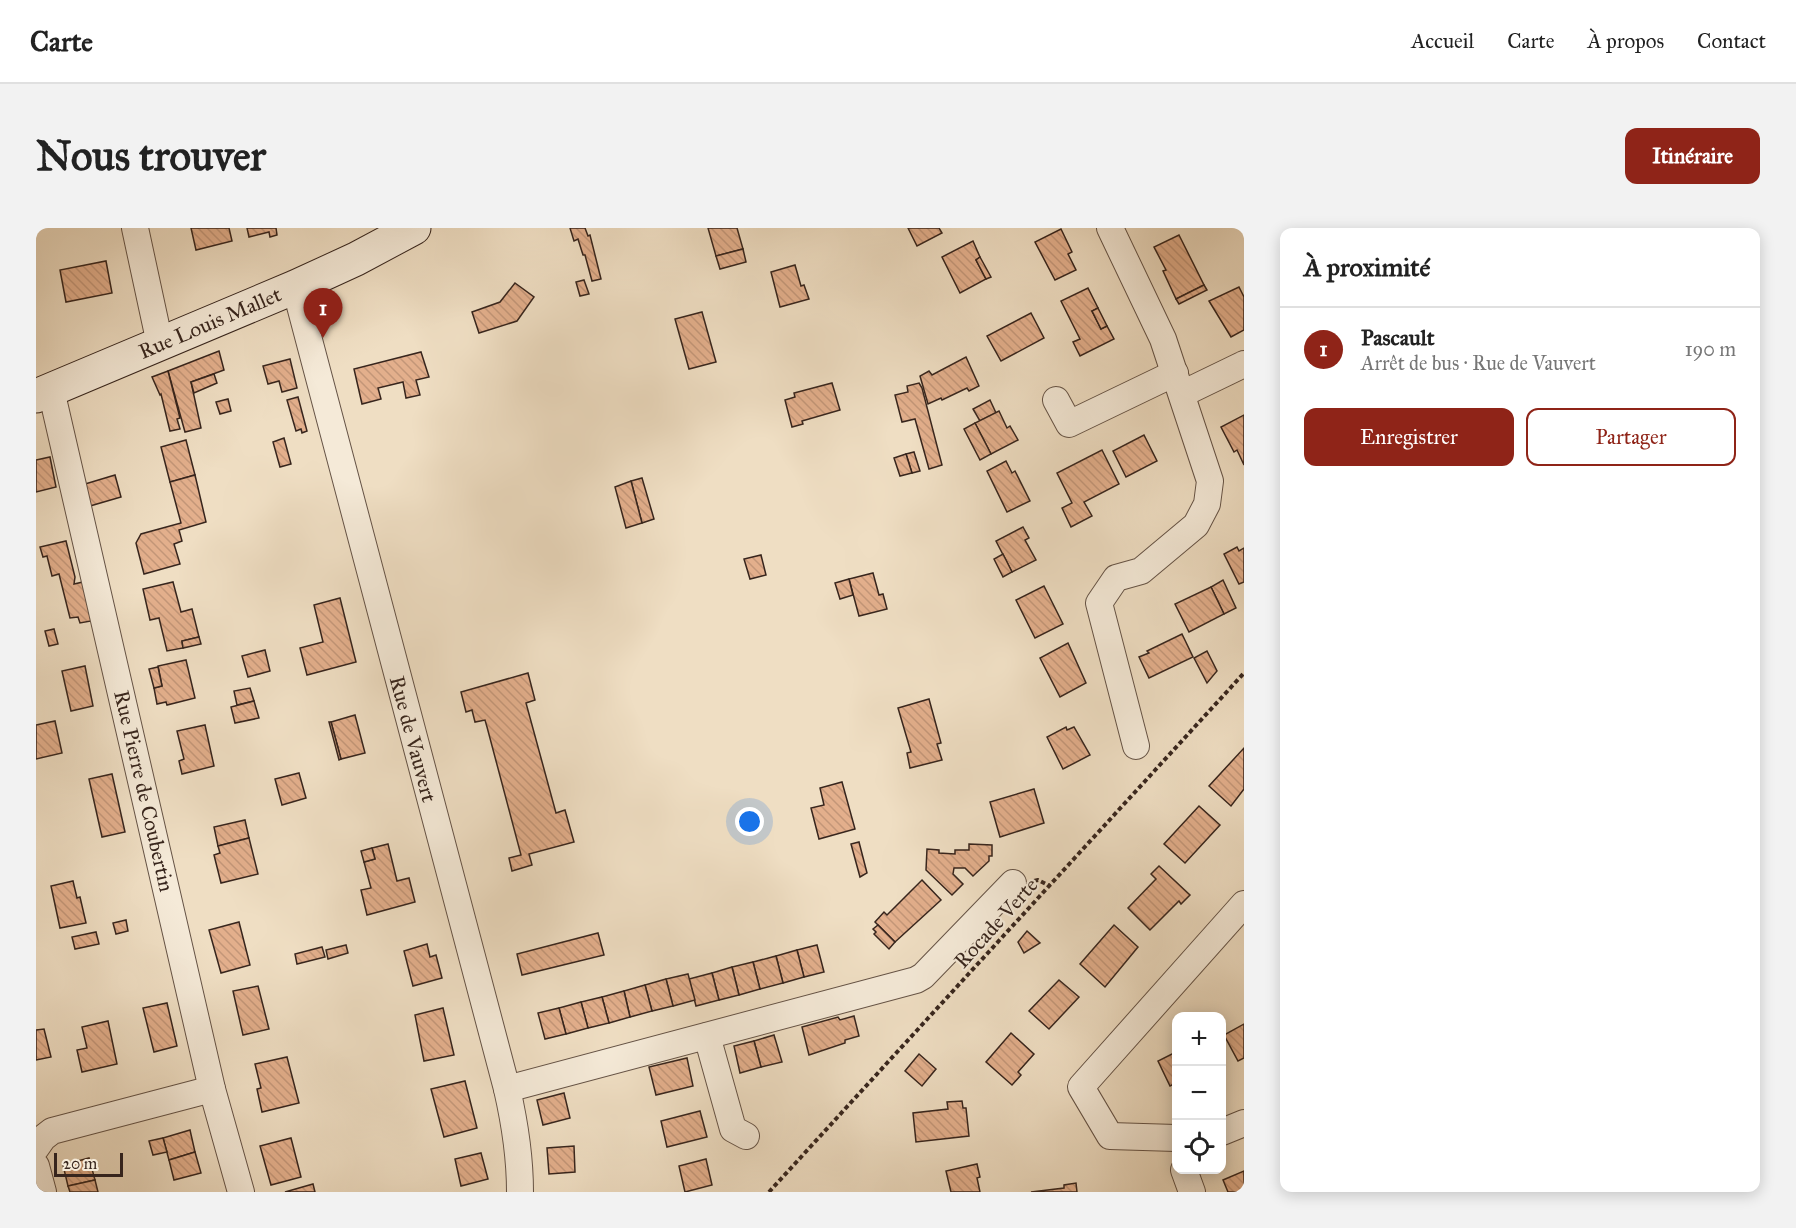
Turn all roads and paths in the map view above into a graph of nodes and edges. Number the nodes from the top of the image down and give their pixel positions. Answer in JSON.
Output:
{"nodes":[{"id":1,"x":135,"y":228,"type":"edge"},
{"id":2,"x":414,"y":228,"type":"edge"},
{"id":3,"x":1110,"y":228,"type":"edge"},
{"id":4,"x":295,"y":287,"type":"junction"},
{"id":5,"x":160,"y":344,"type":"junction"},
{"id":6,"x":1244,"y":364,"type":"edge"},
{"id":7,"x":1178,"y":384,"type":"junction"},
{"id":8,"x":43,"y":393,"type":"edge"},
{"id":9,"x":1056,"y":400,"type":"dead end"},
{"id":10,"x":1244,"y":673,"type":"edge"},
{"id":11,"x":1136,"y":746,"type":"dead end"},
{"id":12,"x":1013,"y":883,"type":"dead end"},
{"id":13,"x":1244,"y":904,"type":"edge"},
{"id":14,"x":707,"y":1036,"type":"junction"},
{"id":15,"x":212,"y":1089,"type":"junction"},
{"id":16,"x":507,"y":1089,"type":"junction"},
{"id":17,"x":1244,"y":1123,"type":"edge"},
{"id":18,"x":1226,"y":1130,"type":"edge"},
{"id":19,"x":746,"y":1136,"type":"dead end"},
{"id":20,"x":1172,"y":1141,"type":"edge"},
{"id":21,"x":36,"y":1148,"type":"edge"},
{"id":22,"x":36,"y":1166,"type":"edge"},
{"id":23,"x":1185,"y":1174,"type":"edge"},
{"id":24,"x":43,"y":1192,"type":"edge"},
{"id":25,"x":241,"y":1192,"type":"edge"},
{"id":26,"x":520,"y":1192,"type":"edge"},
{"id":27,"x":769,"y":1192,"type":"edge"},
{"id":28,"x":1192,"y":1192,"type":"edge"}],
"edges":[{"from":1,"to":5,"type":"street"},
{"from":2,"to":4,"type":"main road","name":"Rue Louis Mallet"},
{"from":3,"to":7,"type":"street"},
{"from":4,"to":5,"type":"main road","name":"Rue Louis Mallet"},
{"from":4,"to":16,"type":"street","name":"Rue de Vauvert"},
{"from":5,"to":8,"type":"main road","name":"Rue Louis Mallet"},
{"from":6,"to":7,"type":"street"},
{"from":7,"to":9,"type":"street"},
{"from":7,"to":11,"type":"street"},
{"from":8,"to":15,"type":"street","name":"Rue Pierre de Coubertin"},
{"from":10,"to":27,"type":"path","name":"Rocade Verte"},
{"from":12,"to":14,"type":"street"},
{"from":13,"to":20,"type":"street"},
{"from":14,"to":16,"type":"street"},
{"from":14,"to":19,"type":"street"},
{"from":15,"to":21,"type":"street"},
{"from":15,"to":25,"type":"street","name":"Rue Pierre de Coubertin"},
{"from":16,"to":26,"type":"street","name":"Rue de Vauvert"},
{"from":17,"to":18,"type":"street"},
{"from":22,"to":24,"type":"street"},
{"from":23,"to":28,"type":"street"}]}
